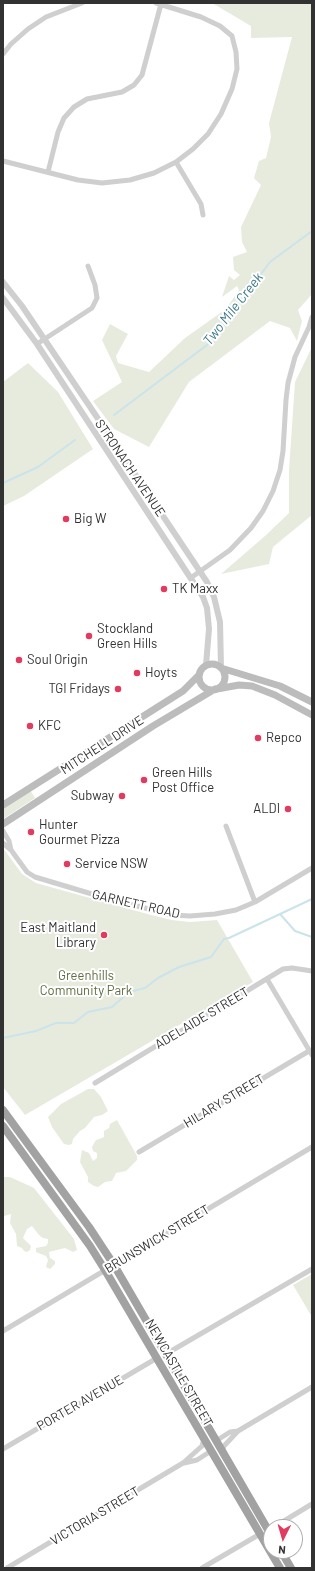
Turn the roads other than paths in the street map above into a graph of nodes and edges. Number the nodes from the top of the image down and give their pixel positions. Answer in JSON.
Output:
{"nodes":[{"id":1,"x":82,"y":3,"type":"edge"},
{"id":2,"x":159,"y":4,"type":"edge"},
{"id":3,"x":3,"y":54,"type":"edge"},
{"id":4,"x":3,"y":161,"type":"edge"},
{"id":5,"x":176,"y":162,"type":"junction"},
{"id":6,"x":48,"y":172,"type":"junction"},
{"id":7,"x":203,"y":215,"type":"dead end"},
{"id":8,"x":88,"y":266,"type":"dead end"},
{"id":9,"x":3,"y":282,"type":"edge"},
{"id":10,"x":3,"y":298,"type":"edge"},
{"id":11,"x":312,"y":317,"type":"edge"},
{"id":12,"x":44,"y":339,"type":"junction"},
{"id":13,"x":38,"y":344,"type":"junction"},
{"id":14,"x":200,"y":571,"type":"junction"},
{"id":15,"x":192,"y":577,"type":"junction"},
{"id":16,"x":206,"y":665,"type":"junction"},
{"id":17,"x":221,"y":668,"type":"junction"},
{"id":18,"x":199,"y":676,"type":"junction"},
{"id":19,"x":216,"y":689,"type":"junction"},
{"id":20,"x":312,"y":702,"type":"edge"},
{"id":21,"x":312,"y":714,"type":"edge"},
{"id":22,"x":3,"y":805,"type":"edge"},
{"id":23,"x":3,"y":824,"type":"edge"},
{"id":24,"x":226,"y":826,"type":"dead end"},
{"id":25,"x":3,"y":831,"type":"edge"},
{"id":26,"x":3,"y":843,"type":"edge"},
{"id":27,"x":11,"y":850,"type":"junction"},
{"id":28,"x":312,"y":868,"type":"edge"},
{"id":29,"x":254,"y":902,"type":"junction"},
{"id":30,"x":312,"y":971,"type":"edge"},
{"id":31,"x":266,"y":979,"type":"junction"},
{"id":32,"x":311,"y":1053,"type":"edge"},
{"id":33,"x":95,"y":1083,"type":"dead end"},
{"id":34,"x":3,"y":1110,"type":"edge"},
{"id":35,"x":3,"y":1126,"type":"edge"},
{"id":36,"x":312,"y":1147,"type":"edge"},
{"id":37,"x":139,"y":1152,"type":"dead end"},
{"id":38,"x":114,"y":1265,"type":"junction"},
{"id":39,"x":312,"y":1268,"type":"edge"},
{"id":40,"x":105,"y":1270,"type":"junction"},
{"id":41,"x":3,"y":1331,"type":"edge"},
{"id":42,"x":166,"y":1354,"type":"junction"},
{"id":43,"x":157,"y":1358,"type":"junction"},
{"id":44,"x":312,"y":1387,"type":"edge"},
{"id":45,"x":238,"y":1431,"type":"junction"},
{"id":46,"x":210,"y":1432,"type":"junction"},
{"id":47,"x":204,"y":1439,"type":"junction"},
{"id":48,"x":216,"y":1441,"type":"junction"},
{"id":49,"x":3,"y":1449,"type":"edge"},
{"id":50,"x":211,"y":1451,"type":"junction"},
{"id":51,"x":222,"y":1451,"type":"junction"},
{"id":52,"x":183,"y":1463,"type":"junction"},
{"id":53,"x":218,"y":1463,"type":"junction"},
{"id":54,"x":312,"y":1504,"type":"edge"},
{"id":55,"x":264,"y":1519,"type":"edge"},
{"id":56,"x":288,"y":1519,"type":"edge"},
{"id":57,"x":260,"y":1534,"type":"junction"},
{"id":58,"x":285,"y":1559,"type":"edge"},
{"id":59,"x":7,"y":1568,"type":"edge"},
{"id":60,"x":202,"y":1568,"type":"edge"},
{"id":61,"x":280,"y":1568,"type":"edge"},
{"id":62,"x":290,"y":1568,"type":"edge"}],
"edges":[{"from":1,"to":3,"type":"street"},
{"from":2,"to":5,"type":"street"},
{"from":2,"to":6,"type":"street"},
{"from":4,"to":6,"type":"street"},
{"from":5,"to":6,"type":"street"},
{"from":5,"to":7,"type":"street"},
{"from":8,"to":12,"type":"street"},
{"from":9,"to":12,"type":"street","name":"STRONACH AVENUE"},
{"from":10,"to":13,"type":"street","name":"STRONACH AVENUE"},
{"from":11,"to":14,"type":"street"},
{"from":12,"to":13,"type":"street"},
{"from":12,"to":14,"type":"street","name":"STRONACH AVENUE"},
{"from":13,"to":15,"type":"street","name":"STRONACH AVENUE"},
{"from":14,"to":15,"type":"street"},
{"from":14,"to":17,"type":"street","name":"STRONACH AVENUE"},
{"from":15,"to":16,"type":"street","name":"STRONACH AVENUE"},
{"from":16,"to":17,"type":"main road"},
{"from":16,"to":18,"type":"main road"},
{"from":17,"to":19,"type":"main road"},
{"from":17,"to":20,"type":"main road"},
{"from":18,"to":19,"type":"main road"},
{"from":18,"to":22,"type":"main road","name":"MITCHELL DRIVE"},
{"from":19,"to":21,"type":"main road","name":"MITCHELL DRIVE"},
{"from":19,"to":23,"type":"main road","name":"MITCHELL DRIVE"},
{"from":24,"to":29,"type":"street"},
{"from":25,"to":27,"type":"street","name":"GARNETT ROAD"},
{"from":26,"to":27,"type":"street","name":"GARNETT ROAD"},
{"from":27,"to":29,"type":"street","name":"GARNETT ROAD"},
{"from":28,"to":29,"type":"street","name":"GARNETT ROAD"},
{"from":30,"to":31,"type":"street","name":"ADELAIDE STREET"},
{"from":31,"to":32,"type":"street"},
{"from":31,"to":33,"type":"street","name":"ADELAIDE STREET"},
{"from":32,"to":37,"type":"street","name":"HILARY STREET"},
{"from":34,"to":38,"type":"highway","name":"NEWCASTLE STREET"},
{"from":35,"to":40,"type":"highway","name":"NEWCASTLE STREET"},
{"from":36,"to":38,"type":"street","name":"BRUNSWICK STREET"},
{"from":38,"to":40,"type":"street","name":"BRUNSWICK STREET"},
{"from":38,"to":42,"type":"highway","name":"NEWCASTLE STREET"},
{"from":39,"to":42,"type":"street"},
{"from":40,"to":41,"type":"street","name":"BRUNSWICK STREET"},
{"from":40,"to":43,"type":"highway","name":"NEWCASTLE STREET"},
{"from":42,"to":46,"type":"highway","name":"NEWCASTLE STREET"},
{"from":43,"to":47,"type":"highway","name":"NEWCASTLE STREET"},
{"from":43,"to":49,"type":"street","name":"PORTER AVENUE"},
{"from":44,"to":45,"type":"street"},
{"from":45,"to":48,"type":"street"},
{"from":45,"to":51,"type":"street"},
{"from":46,"to":48,"type":"highway","name":"NEWCASTLE STREET"},
{"from":46,"to":50,"type":"highway"},
{"from":47,"to":50,"type":"highway","name":"NEWCASTLE STREET"},
{"from":47,"to":52,"type":"street","name":"VICTORIA STREET"},
{"from":48,"to":51,"type":"highway","name":"NEWCASTLE STREET"},
{"from":48,"to":53,"type":"highway"},
{"from":50,"to":52,"type":"street","name":"VICTORIA STREET"},
{"from":50,"to":53,"type":"highway","name":"NEWCASTLE STREET"},
{"from":51,"to":55,"type":"highway","name":"NEWCASTLE STREET"},
{"from":52,"to":59,"type":"street","name":"VICTORIA STREET"},
{"from":53,"to":57,"type":"highway","name":"NEWCASTLE STREET"},
{"from":54,"to":56,"type":"street"},
{"from":57,"to":60,"type":"street"},
{"from":57,"to":61,"type":"highway","name":"NEWCASTLE STREET"},
{"from":58,"to":62,"type":"highway"}]}
